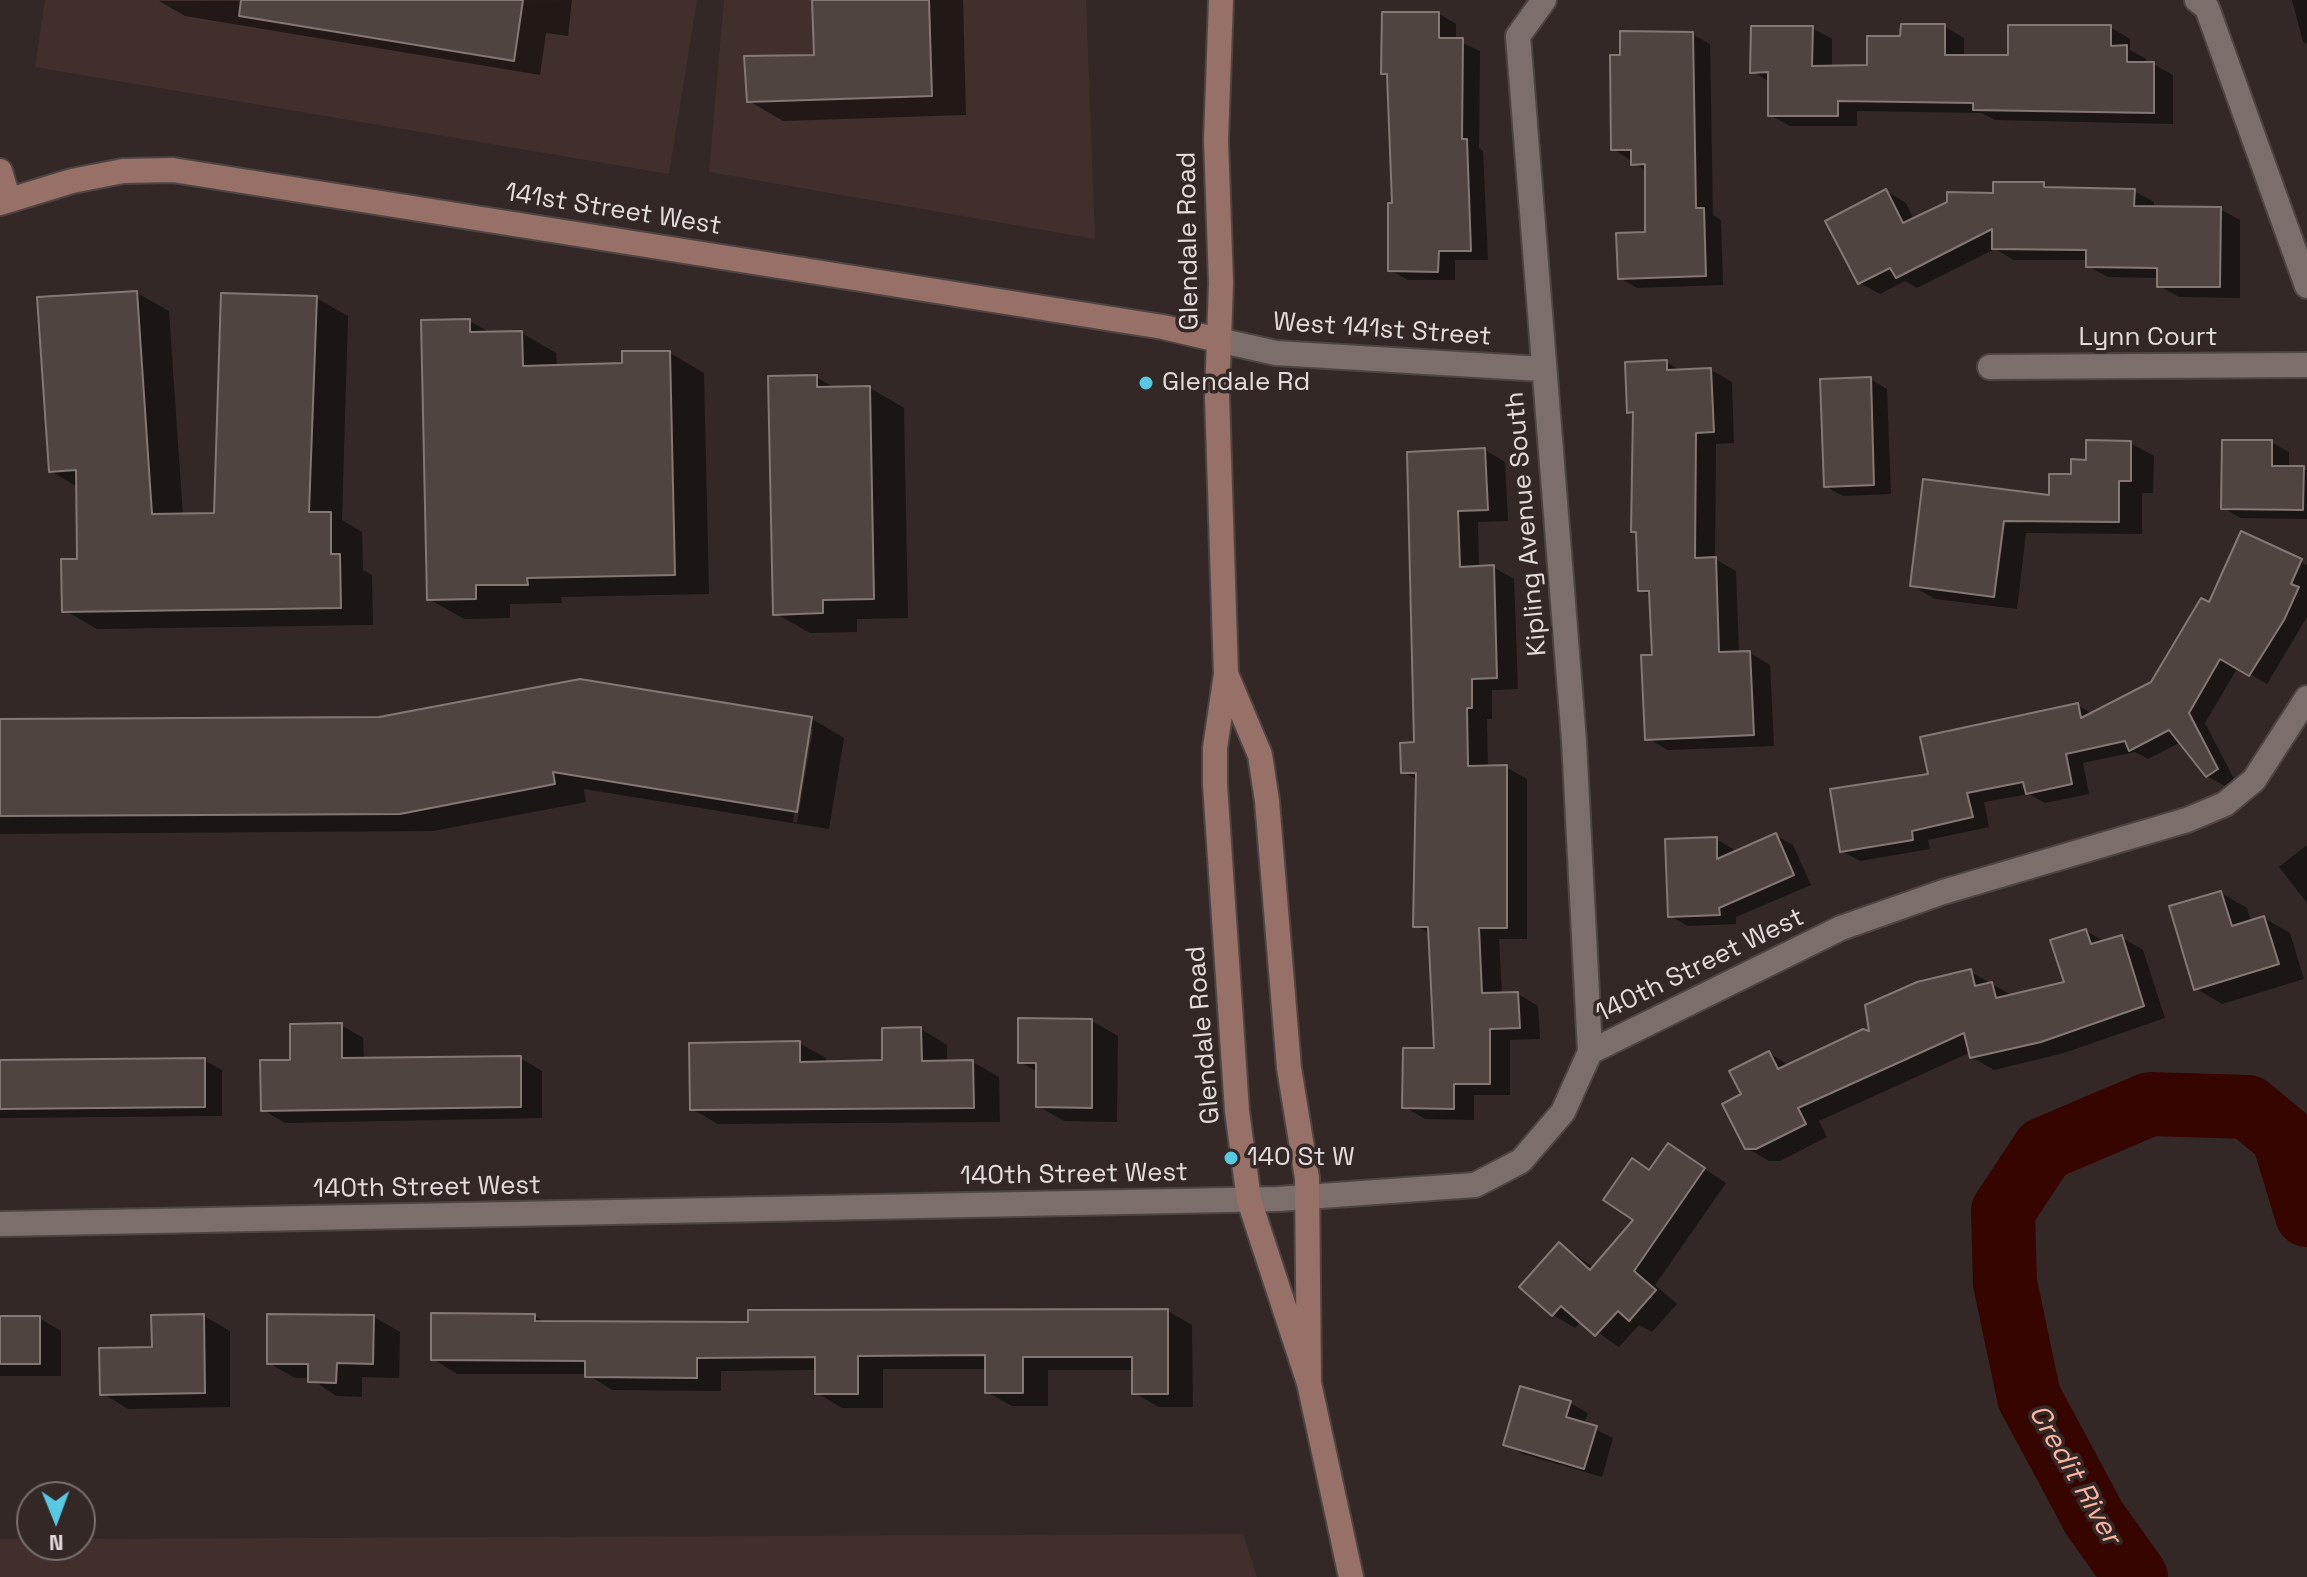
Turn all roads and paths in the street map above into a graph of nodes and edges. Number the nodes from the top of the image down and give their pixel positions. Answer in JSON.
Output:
{"nodes":[{"id":1,"x":1221,"y":0,"type":"edge"},
{"id":2,"x":1544,"y":0,"type":"edge"},
{"id":3,"x":2197,"y":0,"type":"edge"},
{"id":4,"x":0,"y":171,"type":"edge"},
{"id":5,"x":4,"y":200,"type":"edge"},
{"id":6,"x":2307,"y":286,"type":"edge"},
{"id":7,"x":1218,"y":340,"type":"junction"},
{"id":8,"x":2307,"y":365,"type":"edge"},
{"id":9,"x":1990,"y":367,"type":"dead end"},
{"id":10,"x":1542,"y":369,"type":"junction"},
{"id":11,"x":1226,"y":674,"type":"junction"},
{"id":12,"x":2307,"y":698,"type":"edge"},
{"id":13,"x":1590,"y":1052,"type":"junction"},
{"id":14,"x":1307,"y":1198,"type":"junction"},
{"id":15,"x":1249,"y":1200,"type":"junction"},
{"id":16,"x":0,"y":1224,"type":"edge"},
{"id":17,"x":1309,"y":1383,"type":"junction"},
{"id":18,"x":1351,"y":1577,"type":"edge"}],
"edges":[{"from":1,"to":7,"type":"main road","name":"Glendale Road"},
{"from":2,"to":10,"type":"street","name":"Kipling Avenue South"},
{"from":3,"to":6,"type":"street"},
{"from":4,"to":5,"type":"main road"},
{"from":5,"to":7,"type":"main road","name":"141st Street West"},
{"from":7,"to":10,"type":"street","name":"West 141st Street"},
{"from":7,"to":11,"type":"main road","name":"Glendale Road"},
{"from":8,"to":9,"type":"street","name":"Lynn Court"},
{"from":10,"to":13,"type":"street","name":"Kipling Avenue South"},
{"from":11,"to":14,"type":"main road","name":"Glendale Road"},
{"from":11,"to":15,"type":"main road","name":"Glendale Road"},
{"from":12,"to":13,"type":"street","name":"140th Street West"},
{"from":13,"to":14,"type":"street","name":"140th Street West"},
{"from":14,"to":15,"type":"street","name":"140th Street West"},
{"from":14,"to":17,"type":"main road","name":"Glendale Road"},
{"from":15,"to":16,"type":"street","name":"140th Street West"},
{"from":15,"to":17,"type":"main road","name":"Glendale Road"},
{"from":17,"to":18,"type":"main road","name":"Glendale Road"}]}
